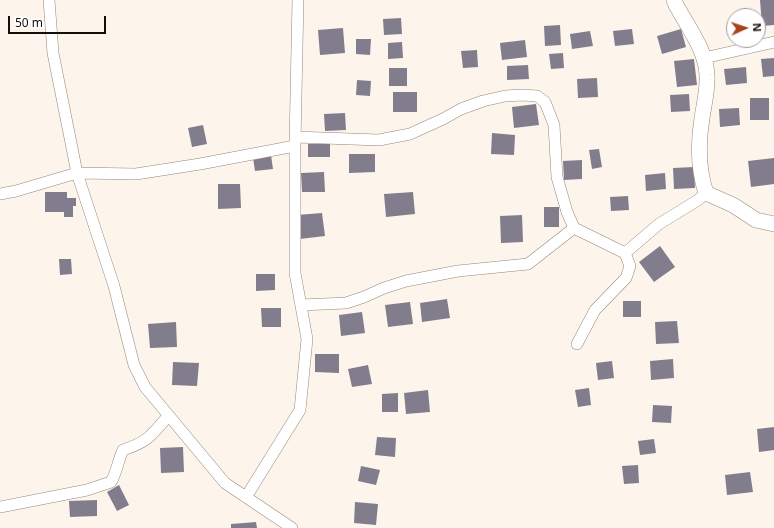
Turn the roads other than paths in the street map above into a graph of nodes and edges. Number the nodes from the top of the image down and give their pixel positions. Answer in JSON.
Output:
{"nodes":[{"id":1,"x":49,"y":0,"type":"edge"},
{"id":2,"x":298,"y":0,"type":"edge"},
{"id":3,"x":674,"y":0,"type":"edge"},
{"id":4,"x":774,"y":42,"type":"edge"},
{"id":5,"x":704,"y":58,"type":"junction"},
{"id":6,"x":295,"y":141,"type":"junction"},
{"id":7,"x":77,"y":174,"type":"junction"},
{"id":8,"x":706,"y":193,"type":"junction"},
{"id":9,"x":0,"y":194,"type":"edge"},
{"id":10,"x":774,"y":224,"type":"edge"},
{"id":11,"x":574,"y":228,"type":"junction"},
{"id":12,"x":625,"y":253,"type":"junction"},
{"id":13,"x":301,"y":305,"type":"junction"},
{"id":14,"x":577,"y":344,"type":"dead end"},
{"id":15,"x":168,"y":416,"type":"junction"},
{"id":16,"x":246,"y":497,"type":"junction"},
{"id":17,"x":0,"y":507,"type":"edge"},
{"id":18,"x":292,"y":528,"type":"edge"}],
"edges":[{"from":1,"to":7,"type":"street"},
{"from":2,"to":6,"type":"street"},
{"from":3,"to":5,"type":"main road"},
{"from":4,"to":5,"type":"street"},
{"from":5,"to":8,"type":"main road"},
{"from":6,"to":7,"type":"street"},
{"from":6,"to":11,"type":"street"},
{"from":6,"to":13,"type":"street"},
{"from":7,"to":9,"type":"street"},
{"from":7,"to":15,"type":"street"},
{"from":8,"to":10,"type":"main road"},
{"from":8,"to":12,"type":"street"},
{"from":11,"to":12,"type":"street"},
{"from":11,"to":13,"type":"street"},
{"from":12,"to":14,"type":"street"},
{"from":13,"to":16,"type":"street"},
{"from":15,"to":16,"type":"street"},
{"from":15,"to":17,"type":"street"},
{"from":16,"to":18,"type":"street"}]}
